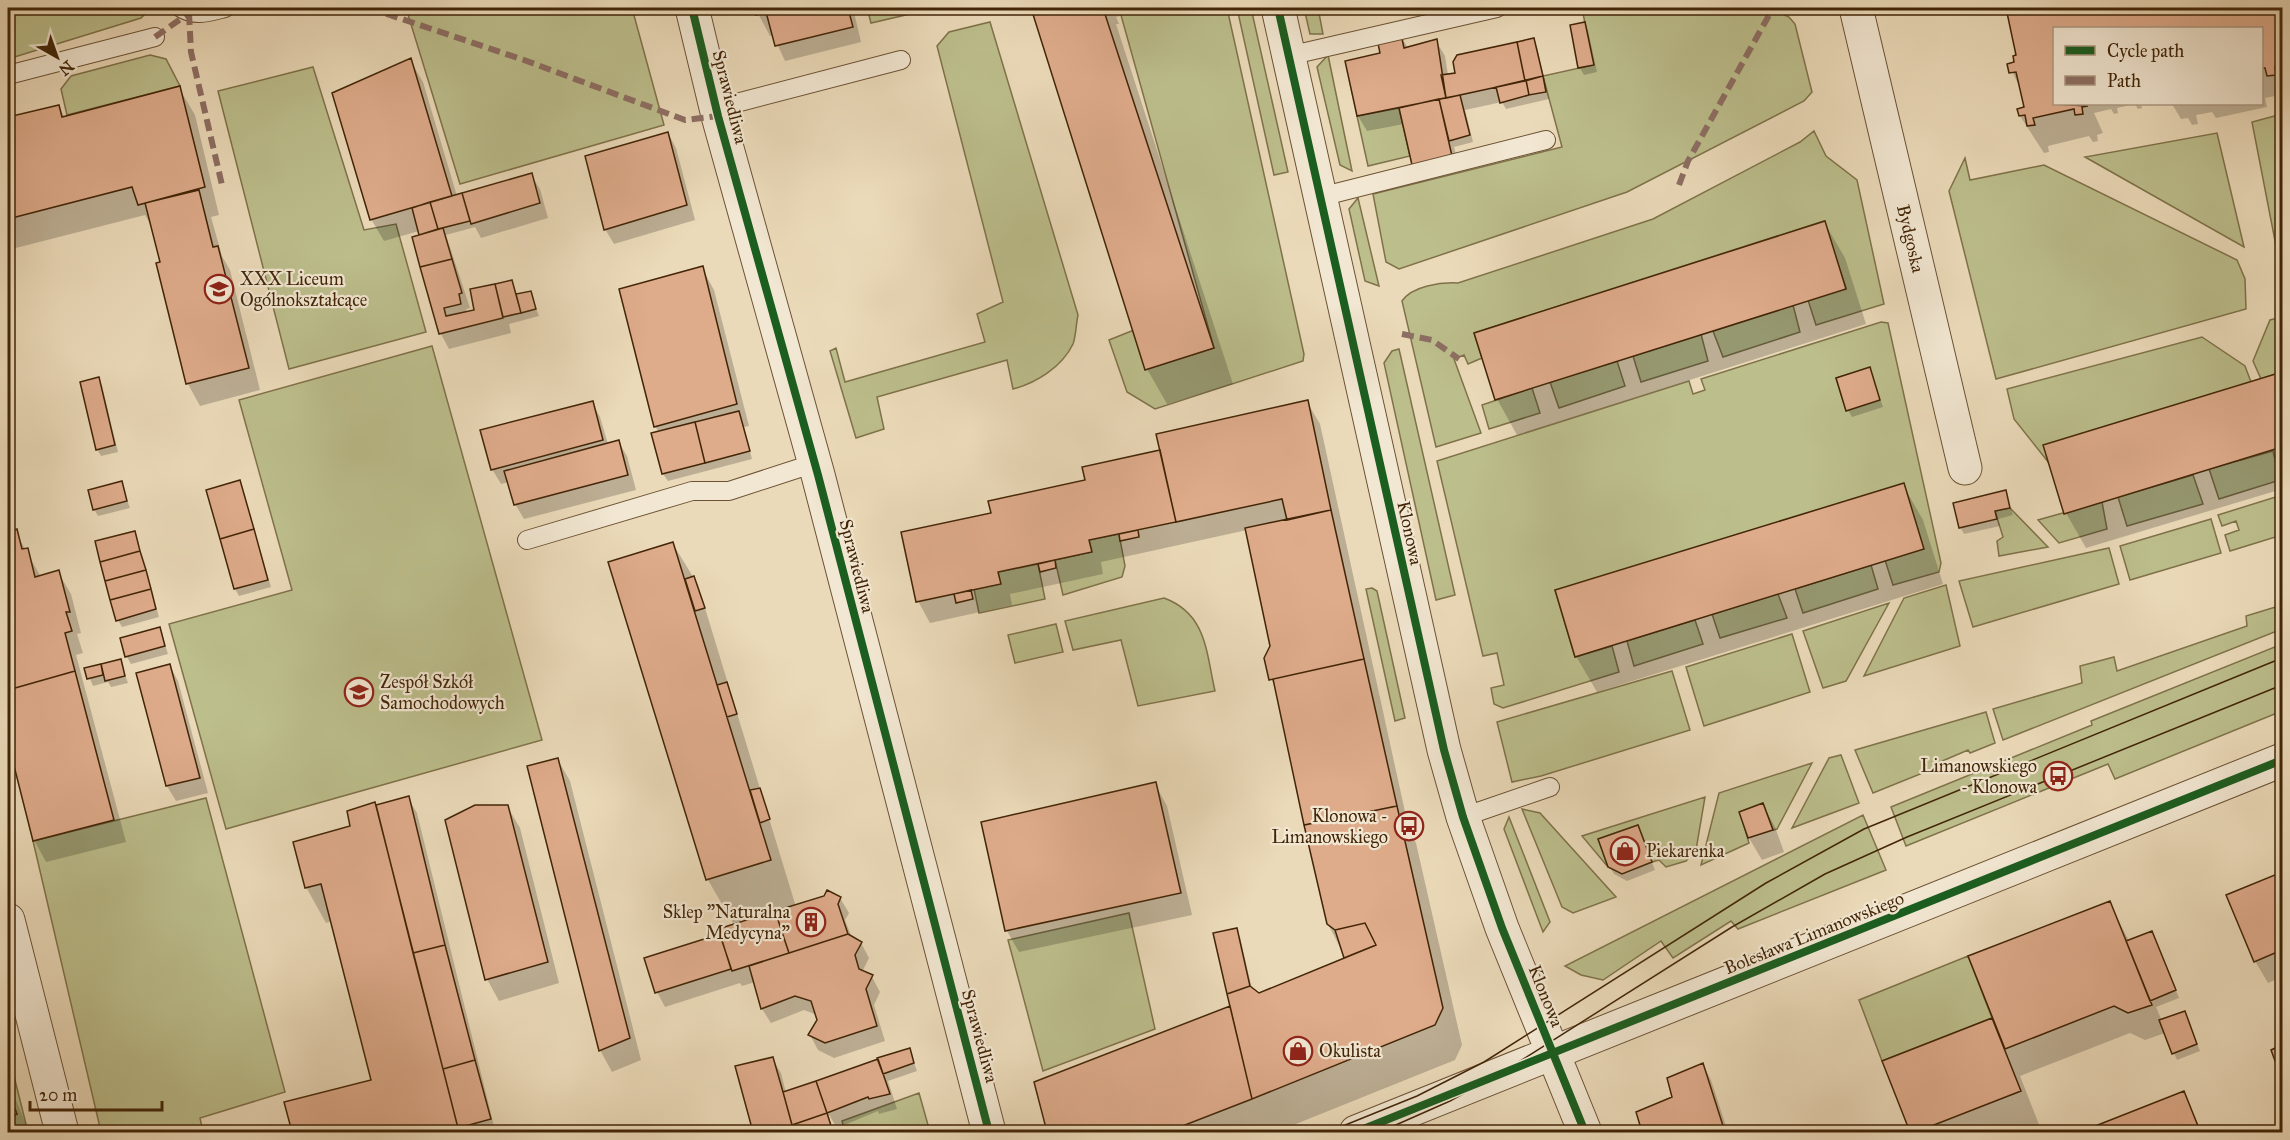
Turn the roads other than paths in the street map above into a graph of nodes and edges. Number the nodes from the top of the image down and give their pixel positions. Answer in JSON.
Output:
{"nodes":[{"id":1,"x":181,"y":8,"type":"edge"},
{"id":2,"x":225,"y":8,"type":"edge"},
{"id":3,"x":692,"y":8,"type":"edge"},
{"id":4,"x":1278,"y":8,"type":"edge"},
{"id":5,"x":1497,"y":8,"type":"edge"},
{"id":6,"x":1856,"y":8,"type":"edge"},
{"id":7,"x":155,"y":37,"type":"dead end"},
{"id":8,"x":1288,"y":56,"type":"junction"},
{"id":9,"x":901,"y":60,"type":"dead end"},
{"id":10,"x":8,"y":75,"type":"edge"},
{"id":11,"x":717,"y":108,"type":"junction"},
{"id":12,"x":1546,"y":140,"type":"dead end"},
{"id":13,"x":1320,"y":197,"type":"junction"},
{"id":14,"x":815,"y":463,"type":"junction"},
{"id":15,"x":1965,"y":468,"type":"dead end"},
{"id":16,"x":526,"y":540,"type":"dead end"},
{"id":17,"x":2283,"y":760,"type":"edge"},
{"id":18,"x":1550,"y":787,"type":"dead end"},
{"id":19,"x":1463,"y":817,"type":"junction"},
{"id":20,"x":8,"y":920,"type":"edge"},
{"id":21,"x":1554,"y":1054,"type":"junction"},
{"id":22,"x":62,"y":1132,"type":"edge"},
{"id":23,"x":989,"y":1132,"type":"edge"},
{"id":24,"x":1356,"y":1132,"type":"edge"},
{"id":25,"x":1584,"y":1132,"type":"edge"}],
"edges":[{"from":1,"to":2,"type":"lane"},
{"from":3,"to":11,"type":"street","name":"Sprawiedliwa"},
{"from":4,"to":8,"type":"street","name":"Klonowa"},
{"from":5,"to":8,"type":"lane"},
{"from":6,"to":15,"type":"street","name":"Bydgoska"},
{"from":7,"to":10,"type":"lane"},
{"from":8,"to":13,"type":"street","name":"Klonowa"},
{"from":9,"to":11,"type":"lane"},
{"from":11,"to":14,"type":"street","name":"Sprawiedliwa"},
{"from":12,"to":13,"type":"lane"},
{"from":13,"to":19,"type":"street","name":"Klonowa"},
{"from":14,"to":16,"type":"lane"},
{"from":14,"to":23,"type":"street","name":"Sprawiedliwa"},
{"from":17,"to":21,"type":"street","name":"Bolesława Limanowskiego"},
{"from":18,"to":19,"type":"lane"},
{"from":19,"to":21,"type":"street","name":"Klonowa"},
{"from":20,"to":22,"type":"street"},
{"from":21,"to":24,"type":"street","name":"Bolesława Limanowskiego"},
{"from":21,"to":25,"type":"street","name":"Klonowa"}]}
